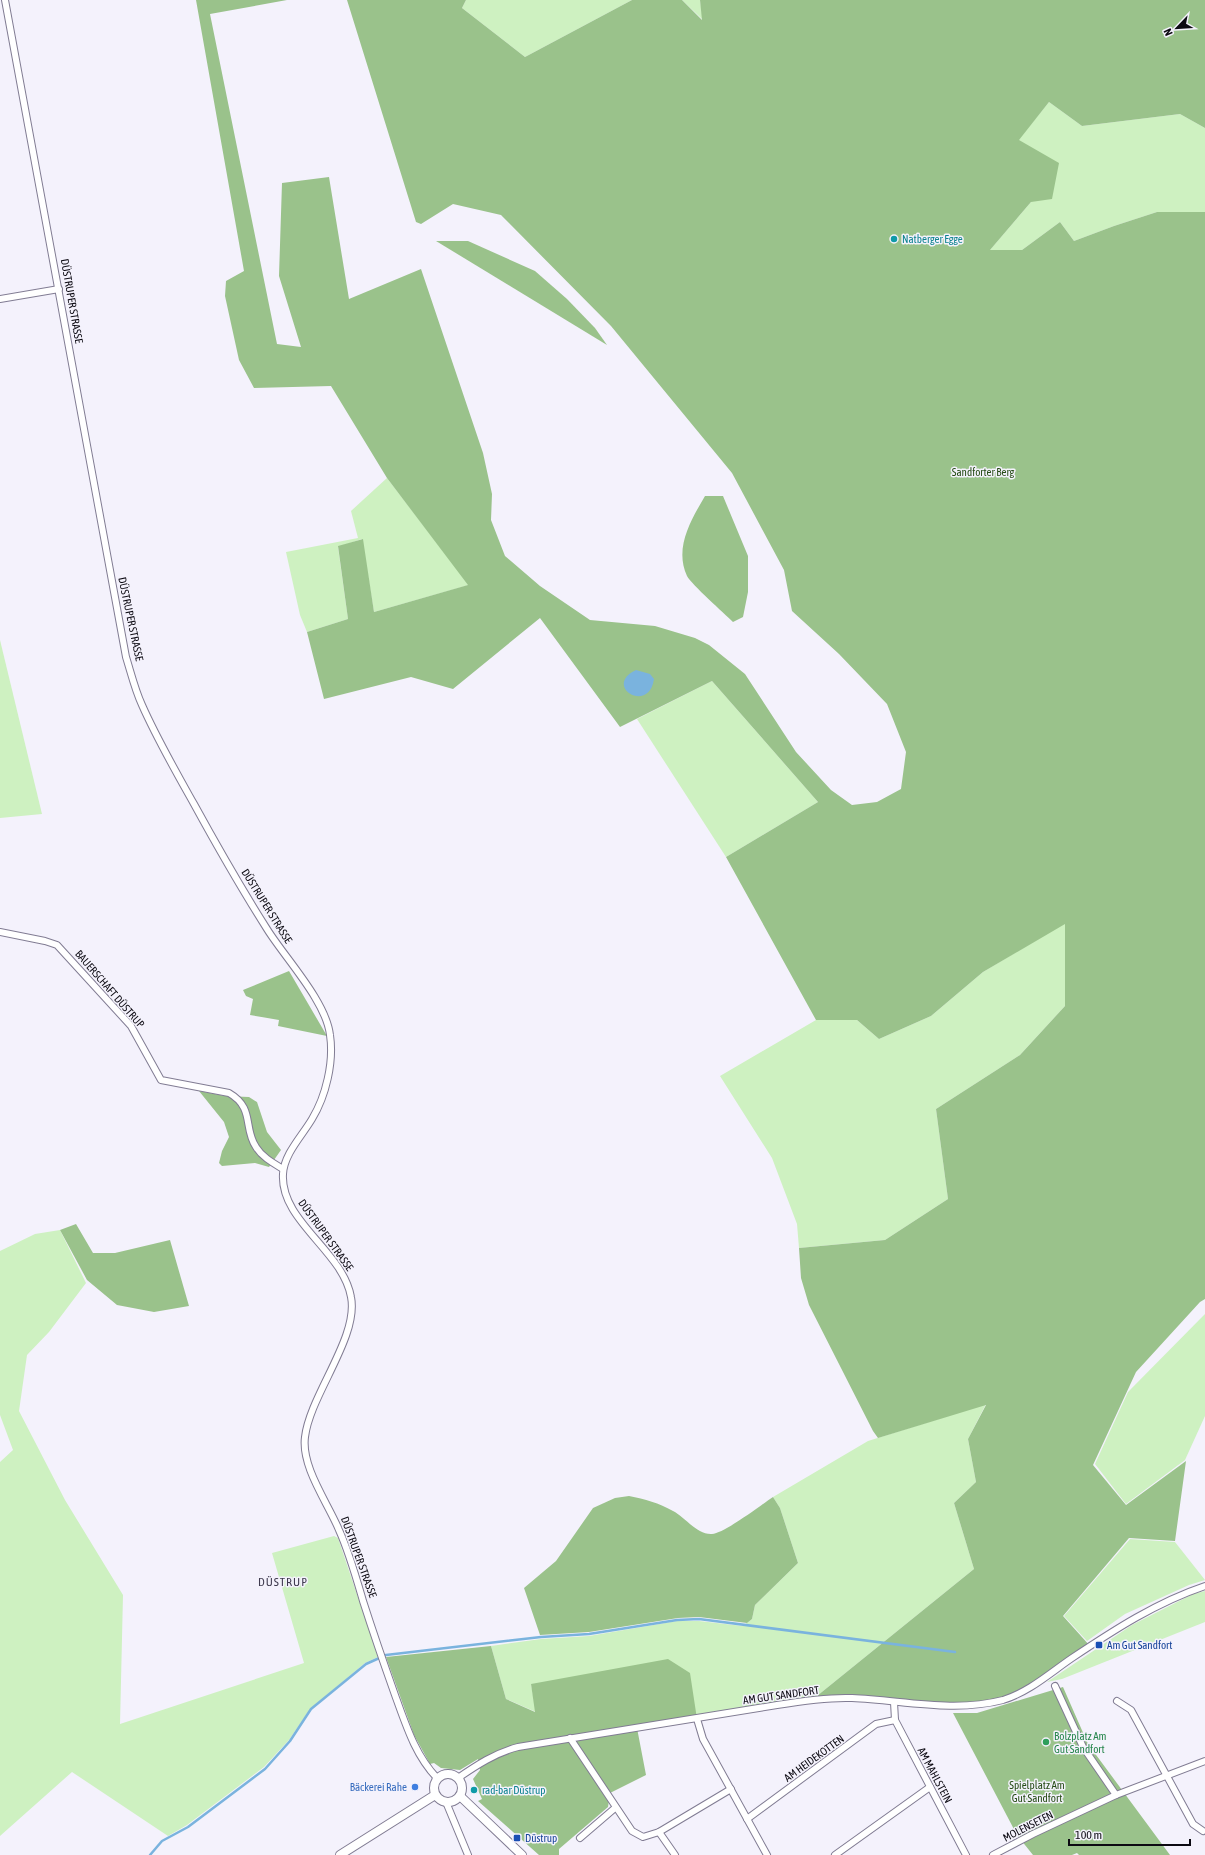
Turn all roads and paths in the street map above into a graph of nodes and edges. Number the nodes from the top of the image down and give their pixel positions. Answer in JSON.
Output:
{"nodes":[{"id":1,"x":5,"y":0,"type":"edge"},
{"id":2,"x":59,"y":289,"type":"junction"},
{"id":3,"x":0,"y":299,"type":"edge"},
{"id":4,"x":0,"y":932,"type":"edge"},
{"id":5,"x":283,"y":1169,"type":"junction"},
{"id":6,"x":1205,"y":1586,"type":"edge"},
{"id":7,"x":1055,"y":1686,"type":"dead end"},
{"id":8,"x":1117,"y":1701,"type":"dead end"},
{"id":9,"x":894,"y":1702,"type":"junction"},
{"id":10,"x":697,"y":1719,"type":"junction"},
{"id":11,"x":895,"y":1720,"type":"junction"},
{"id":12,"x":570,"y":1738,"type":"junction"},
{"id":13,"x":1205,"y":1761,"type":"edge"},
{"id":14,"x":1167,"y":1776,"type":"junction"},
{"id":15,"x":437,"y":1778,"type":"junction"},
{"id":16,"x":458,"y":1778,"type":"junction"},
{"id":17,"x":930,"y":1787,"type":"junction"},
{"id":18,"x":730,"y":1789,"type":"junction"},
{"id":19,"x":435,"y":1795,"type":"junction"},
{"id":20,"x":460,"y":1796,"type":"junction"},
{"id":21,"x":1116,"y":1796,"type":"junction"},
{"id":22,"x":446,"y":1802,"type":"junction"},
{"id":23,"x":615,"y":1808,"type":"junction"},
{"id":24,"x":747,"y":1819,"type":"junction"},
{"id":25,"x":1203,"y":1831,"type":"dead end"},
{"id":26,"x":659,"y":1832,"type":"junction"},
{"id":27,"x":580,"y":1838,"type":"dead end"},
{"id":28,"x":340,"y":1855,"type":"edge"},
{"id":29,"x":468,"y":1855,"type":"edge"},
{"id":30,"x":522,"y":1855,"type":"edge"},
{"id":31,"x":674,"y":1855,"type":"edge"},
{"id":32,"x":767,"y":1855,"type":"edge"},
{"id":33,"x":835,"y":1855,"type":"edge"},
{"id":34,"x":966,"y":1855,"type":"edge"},
{"id":35,"x":993,"y":1855,"type":"edge"}],
"edges":[{"from":1,"to":2,"type":"street","name":"DÜSTRUPER STRASSE"},
{"from":2,"to":3,"type":"street"},
{"from":2,"to":5,"type":"street","name":"DÜSTRUPER STRASSE"},
{"from":4,"to":5,"type":"street","name":"BAUERSCHAFT DÜSTRUP"},
{"from":5,"to":15,"type":"street","name":"DÜSTRUPER STRASSE"},
{"from":6,"to":9,"type":"street","name":"AM GUT SANDFORT"},
{"from":7,"to":21,"type":"street"},
{"from":8,"to":14,"type":"street"},
{"from":9,"to":10,"type":"street","name":"AM GUT SANDFORT"},
{"from":9,"to":11,"type":"street","name":"AM MAHLSTEIN"},
{"from":10,"to":12,"type":"street","name":"AM GUT SANDFORT"},
{"from":10,"to":18,"type":"street"},
{"from":11,"to":17,"type":"street","name":"AM MAHLSTEIN"},
{"from":11,"to":24,"type":"street","name":"AM HEIDEKOTTEN"},
{"from":12,"to":16,"type":"street","name":"AM GUT SANDFORT"},
{"from":12,"to":23,"type":"street"},
{"from":13,"to":14,"type":"street","name":"MOLENSETEN"},
{"from":14,"to":21,"type":"street","name":"MOLENSETEN"},
{"from":14,"to":25,"type":"street"},
{"from":15,"to":16,"type":"street"},
{"from":15,"to":19,"type":"street"},
{"from":16,"to":20,"type":"street"},
{"from":17,"to":33,"type":"street"},
{"from":17,"to":34,"type":"street","name":"AM MAHLSTEIN"},
{"from":18,"to":24,"type":"street"},
{"from":18,"to":26,"type":"street"},
{"from":19,"to":22,"type":"street"},
{"from":19,"to":28,"type":"street"},
{"from":20,"to":22,"type":"street"},
{"from":20,"to":30,"type":"street"},
{"from":21,"to":35,"type":"street","name":"MOLENSETEN"},
{"from":22,"to":29,"type":"street"},
{"from":23,"to":26,"type":"street"},
{"from":23,"to":27,"type":"street"},
{"from":24,"to":32,"type":"street"},
{"from":26,"to":31,"type":"street"}]}
